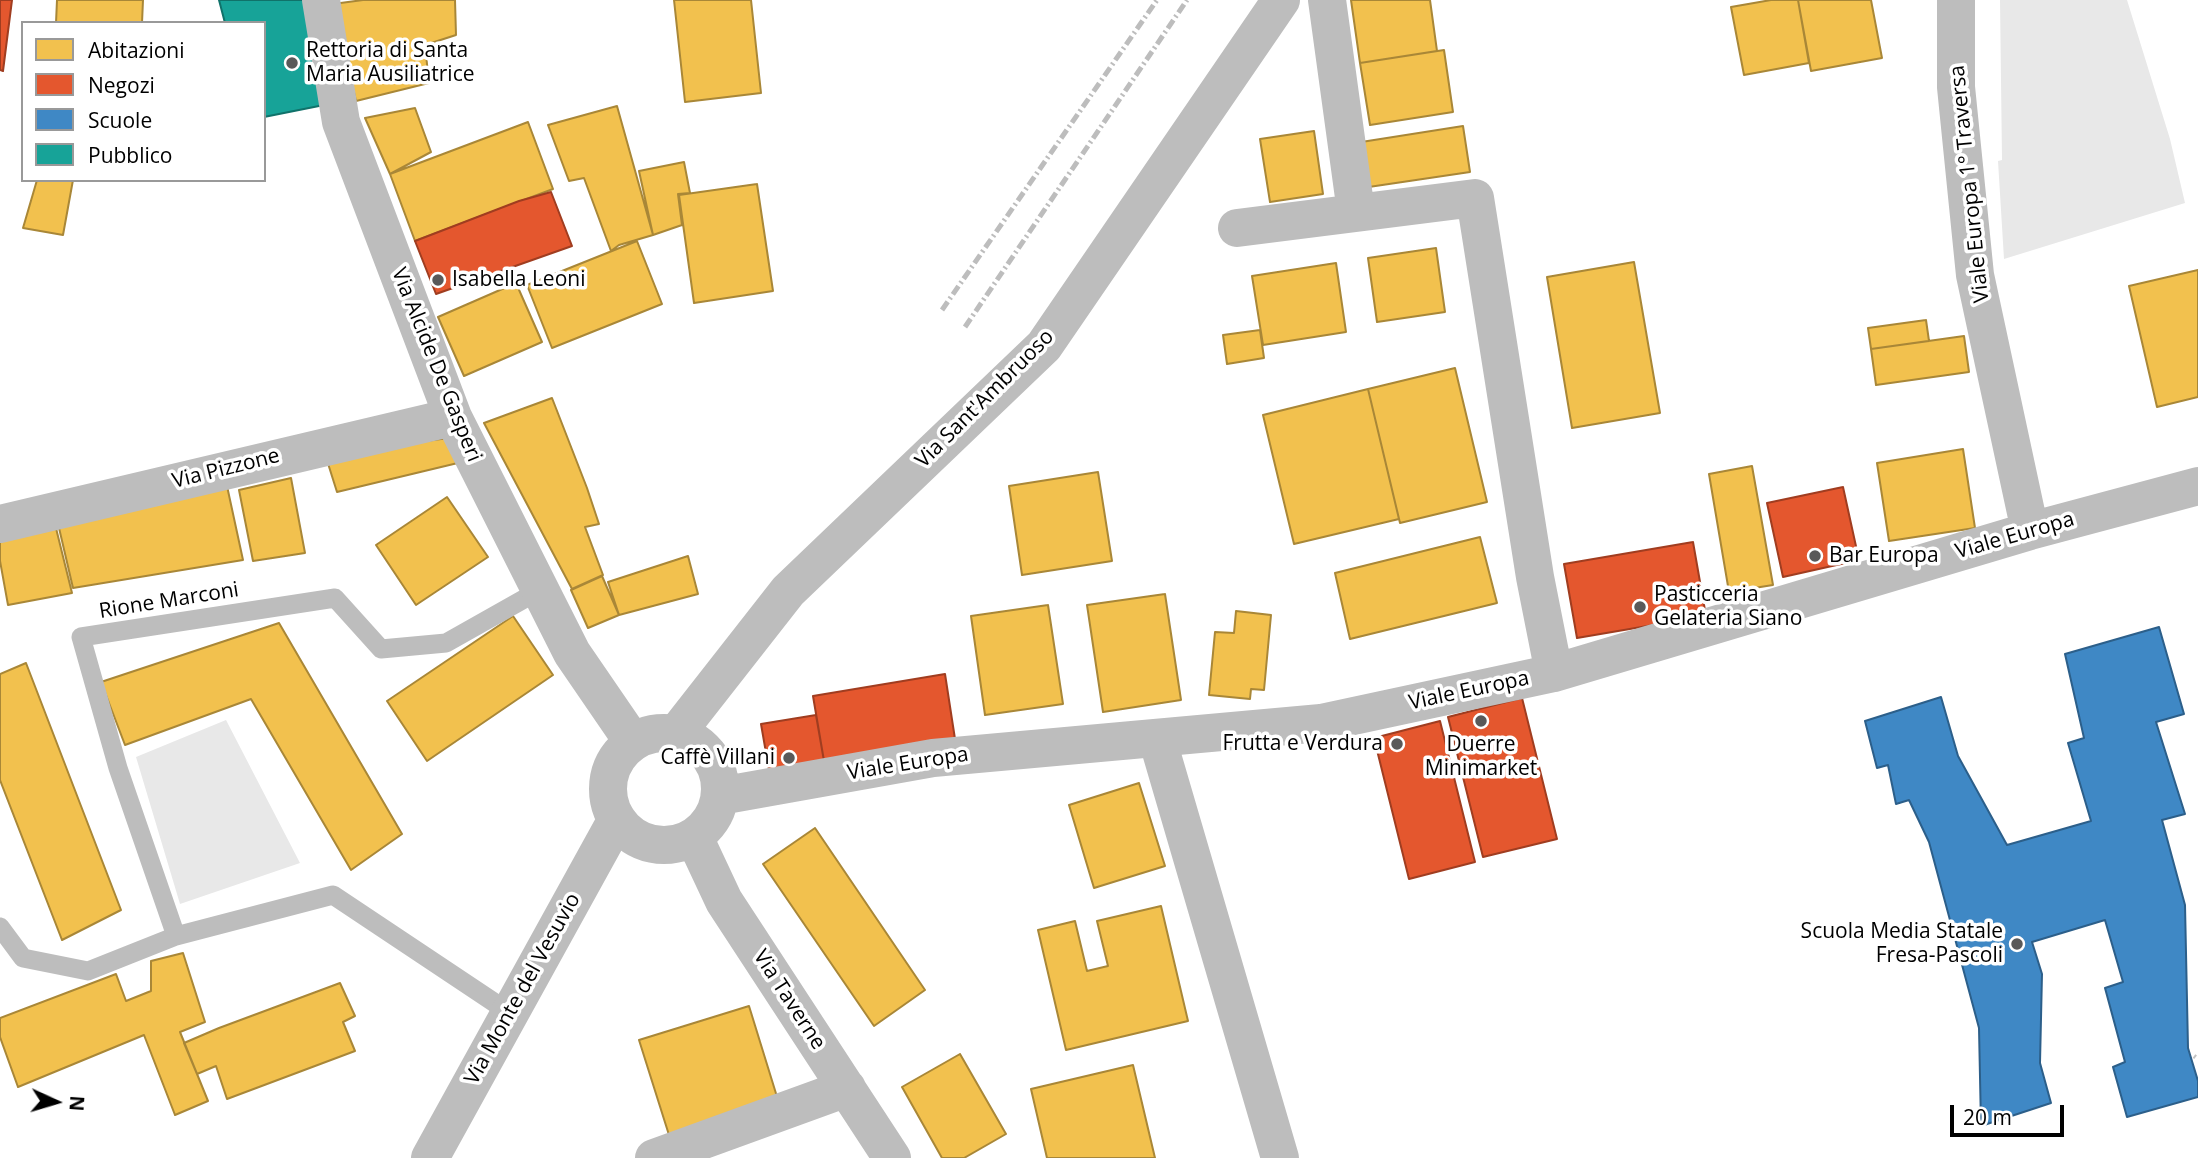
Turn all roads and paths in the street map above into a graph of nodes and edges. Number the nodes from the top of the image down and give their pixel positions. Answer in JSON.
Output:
{"nodes":[{"id":1,"x":321,"y":0,"type":"edge"},
{"id":2,"x":1281,"y":0,"type":"edge"},
{"id":3,"x":1327,"y":0,"type":"edge"},
{"id":4,"x":1956,"y":0,"type":"edge"},
{"id":5,"x":1356,"y":212,"type":"junction"},
{"id":6,"x":1237,"y":228,"type":"dead end"},
{"id":7,"x":453,"y":417,"type":"junction"},
{"id":8,"x":2198,"y":486,"type":"edge"},
{"id":9,"x":0,"y":524,"type":"edge"},
{"id":10,"x":2030,"y":531,"type":"junction"},
{"id":11,"x":540,"y":590,"type":"junction"},
{"id":12,"x":1554,"y":673,"type":"junction"},
{"id":13,"x":676,"y":734,"type":"junction"},
{"id":14,"x":1157,"y":738,"type":"junction"},
{"id":15,"x":633,"y":742,"type":"junction"},
{"id":16,"x":720,"y":796,"type":"junction"},
{"id":17,"x":617,"y":819,"type":"junction"},
{"id":18,"x":694,"y":837,"type":"junction"},
{"id":19,"x":0,"y":927,"type":"edge"},
{"id":20,"x":176,"y":936,"type":"junction"},
{"id":21,"x":510,"y":1013,"type":"junction"},
{"id":22,"x":847,"y":1088,"type":"junction"},
{"id":23,"x":430,"y":1158,"type":"edge"},
{"id":24,"x":654,"y":1158,"type":"edge"},
{"id":25,"x":892,"y":1158,"type":"edge"},
{"id":26,"x":1280,"y":1158,"type":"edge"}],
"edges":[{"from":1,"to":7,"type":"street","name":"Via Alcide De Gasperi"},
{"from":2,"to":13,"type":"street","name":"Via Sant'Ambruoso"},
{"from":3,"to":5,"type":"street"},
{"from":4,"to":10,"type":"street","name":"Viale Europa 1° Traversa"},
{"from":5,"to":6,"type":"street"},
{"from":5,"to":12,"type":"street"},
{"from":7,"to":9,"type":"street","name":"Via Pizzone"},
{"from":7,"to":11,"type":"street","name":"Via Alcide De Gasperi"},
{"from":8,"to":10,"type":"street","name":"Viale Europa"},
{"from":10,"to":12,"type":"street","name":"Viale Europa"},
{"from":11,"to":15,"type":"street","name":"Via Alcide De Gasperi"},
{"from":11,"to":20,"type":"lane","name":"Rione Marconi"},
{"from":12,"to":14,"type":"street","name":"Viale Europa"},
{"from":13,"to":15,"type":"street"},
{"from":13,"to":16,"type":"street"},
{"from":14,"to":16,"type":"street","name":"Viale Europa"},
{"from":14,"to":26,"type":"street"},
{"from":15,"to":17,"type":"street"},
{"from":16,"to":18,"type":"street"},
{"from":17,"to":18,"type":"street"},
{"from":17,"to":21,"type":"street","name":"Via Monte del Vesuvio"},
{"from":18,"to":22,"type":"street","name":"Via Taverne"},
{"from":19,"to":20,"type":"lane"},
{"from":20,"to":21,"type":"lane"},
{"from":21,"to":23,"type":"street","name":"Via Monte del Vesuvio"},
{"from":22,"to":24,"type":"street"},
{"from":22,"to":25,"type":"street","name":"Via Taverne"}]}
